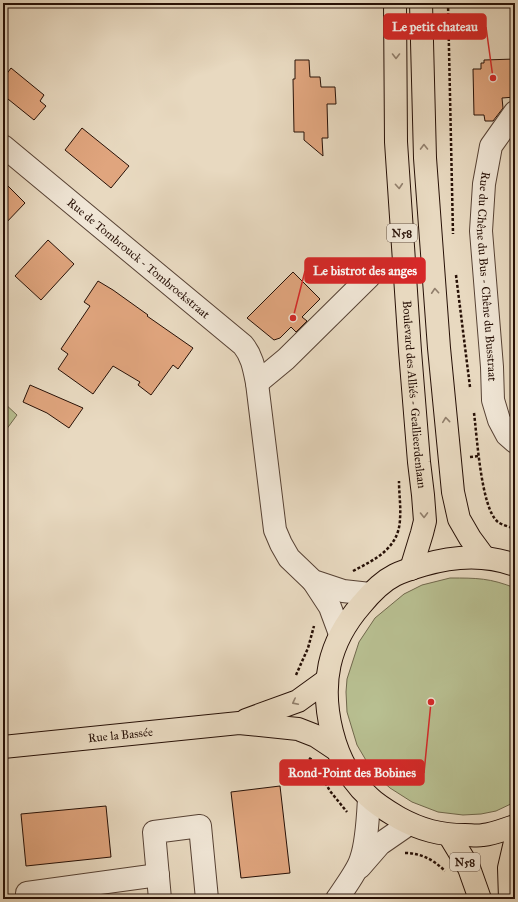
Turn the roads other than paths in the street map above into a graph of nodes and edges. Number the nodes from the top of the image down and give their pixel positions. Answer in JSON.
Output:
{"nodes":[{"id":1,"x":395,"y":3,"type":"edge"},
{"id":2,"x":421,"y":3,"type":"edge"},
{"id":3,"x":515,"y":112,"type":"edge"},
{"id":4,"x":3,"y":146,"type":"edge"},
{"id":5,"x":369,"y":276,"type":"dead end"},
{"id":6,"x":257,"y":383,"type":"junction"},
{"id":7,"x":515,"y":442,"type":"edge"},
{"id":8,"x":484,"y":557,"type":"junction"},
{"id":9,"x":515,"y":565,"type":"edge"},
{"id":10,"x":411,"y":568,"type":"junction"},
{"id":11,"x":324,"y":588,"type":"junction"},
{"id":12,"x":370,"y":594,"type":"junction"},
{"id":13,"x":340,"y":634,"type":"junction"},
{"id":14,"x":327,"y":680,"type":"junction"},
{"id":15,"x":239,"y":723,"type":"junction"},
{"id":16,"x":3,"y":747,"type":"edge"},
{"id":17,"x":337,"y":750,"type":"junction"},
{"id":18,"x":369,"y":798,"type":"junction"},
{"id":19,"x":409,"y":824,"type":"junction"},
{"id":20,"x":515,"y":826,"type":"edge"},
{"id":21,"x":449,"y":835,"type":"junction"},
{"id":22,"x":373,"y":839,"type":"junction"},
{"id":23,"x":515,"y":842,"type":"edge"},
{"id":24,"x":158,"y":875,"type":"junction"},
{"id":25,"x":27,"y":899,"type":"edge"},
{"id":26,"x":160,"y":899,"type":"edge"},
{"id":27,"x":207,"y":899,"type":"edge"},
{"id":28,"x":337,"y":899,"type":"edge"},
{"id":29,"x":480,"y":899,"type":"edge"},
{"id":30,"x":510,"y":899,"type":"edge"}],
"edges":[{"from":1,"to":10,"type":"main road","name":"Boulevard des Alliés - Geallieerdenlaan","number":"N58","one_way":true},
{"from":8,"to":2,"type":"main road","number":"N58","one_way":true},
{"from":3,"to":7,"type":"street","name":"Rue du Chêne du Bus - Chêne du Busstraat"},
{"from":4,"to":6,"type":"street","name":"Rue de Tombrouck - Tombroekstraat"},
{"from":5,"to":6,"type":"street"},
{"from":6,"to":11,"type":"street","name":"Rue de Tombrouck - Tombroekstraat"},
{"from":8,"to":9,"type":"main road"},
{"from":8,"to":10,"type":"main road"},
{"from":10,"to":12,"type":"main road"},
{"from":11,"to":12,"type":"street","name":"Rue de Tombrouck - Tombroekstraat"},
{"from":11,"to":13,"type":"street","name":"Rue de Tombrouck - Tombroekstraat"},
{"from":12,"to":13,"type":"main road"},
{"from":13,"to":14,"type":"main road"},
{"from":14,"to":15,"type":"main road","name":"Rue la Bassée","one_way":true},
{"from":14,"to":17,"type":"main road"},
{"from":15,"to":16,"type":"main road","name":"Rue la Bassée"},
{"from":15,"to":17,"type":"main road","name":"Rue la Bassée"},
{"from":17,"to":18,"type":"main road"},
{"from":18,"to":19,"type":"main road"},
{"from":18,"to":22,"type":"street"},
{"from":19,"to":21,"type":"main road"},
{"from":19,"to":22,"type":"street"},
{"from":20,"to":21,"type":"main road"},
{"from":21,"to":29,"type":"main road","number":"N58"},
{"from":22,"to":28,"type":"street"},
{"from":23,"to":30,"type":"main road"},
{"from":24,"to":25,"type":"street"},
{"from":24,"to":26,"type":"street"},
{"from":24,"to":27,"type":"street"}]}
